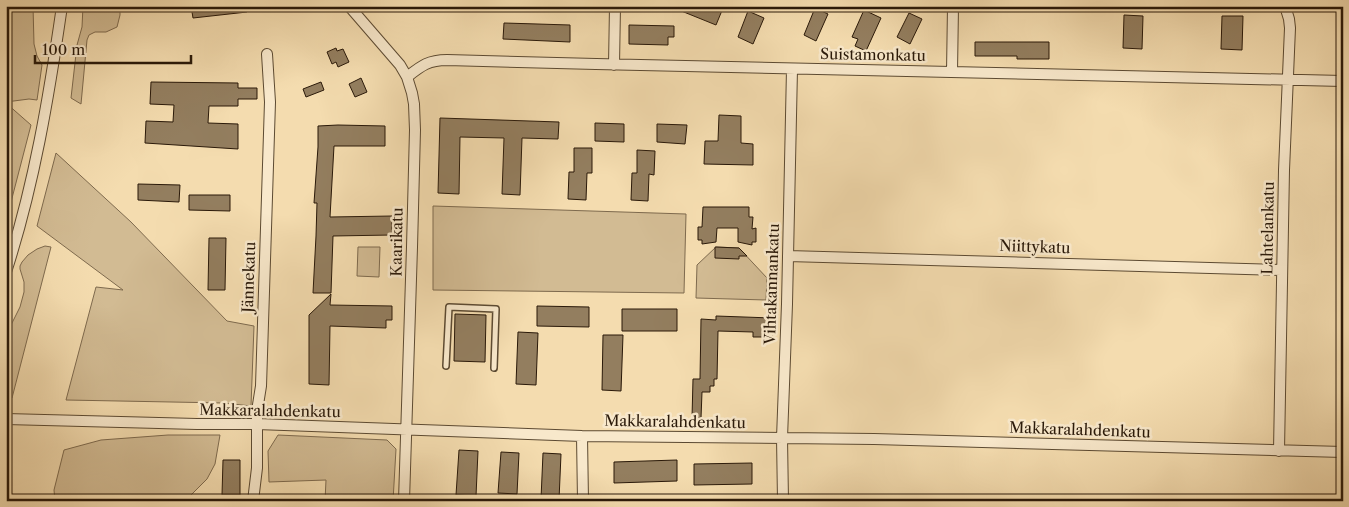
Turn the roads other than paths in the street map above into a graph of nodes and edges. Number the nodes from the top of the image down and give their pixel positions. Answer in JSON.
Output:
{"nodes":[{"id":1,"x":62,"y":6,"type":"edge"},
{"id":2,"x":349,"y":6,"type":"edge"},
{"id":3,"x":615,"y":6,"type":"edge"},
{"id":4,"x":953,"y":6,"type":"edge"},
{"id":5,"x":1285,"y":6,"type":"edge"},
{"id":6,"x":267,"y":54,"type":"dead end"},
{"id":7,"x":614,"y":65,"type":"junction"},
{"id":8,"x":792,"y":69,"type":"junction"},
{"id":9,"x":952,"y":72,"type":"junction"},
{"id":10,"x":407,"y":77,"type":"junction"},
{"id":11,"x":1288,"y":80,"type":"junction"},
{"id":12,"x":1343,"y":81,"type":"edge"},
{"id":13,"x":788,"y":256,"type":"junction"},
{"id":14,"x":1282,"y":270,"type":"junction"},
{"id":15,"x":6,"y":272,"type":"edge"},
{"id":16,"x":446,"y":366,"type":"dead end"},
{"id":17,"x":494,"y":368,"type":"dead end"},
{"id":18,"x":6,"y":419,"type":"edge"},
{"id":19,"x":257,"y":424,"type":"junction"},
{"id":20,"x":407,"y":430,"type":"junction"},
{"id":21,"x":582,"y":436,"type":"junction"},
{"id":22,"x":782,"y":438,"type":"junction"},
{"id":23,"x":1279,"y":451,"type":"junction"},
{"id":24,"x":1343,"y":452,"type":"edge"},
{"id":25,"x":253,"y":501,"type":"edge"},
{"id":26,"x":404,"y":501,"type":"edge"},
{"id":27,"x":583,"y":501,"type":"edge"},
{"id":28,"x":783,"y":501,"type":"edge"}],
"edges":[{"from":1,"to":15,"type":"street"},
{"from":2,"to":10,"type":"street","name":"Kaarikatu"},
{"from":3,"to":7,"type":"street"},
{"from":4,"to":9,"type":"street"},
{"from":5,"to":11,"type":"street","name":"Lahtelankatu"},
{"from":6,"to":19,"type":"street","name":"Jännekatu"},
{"from":7,"to":8,"type":"street","name":"Suistamonkatu"},
{"from":7,"to":10,"type":"street","name":"Suistamonkatu"},
{"from":8,"to":9,"type":"street","name":"Suistamonkatu"},
{"from":8,"to":13,"type":"street","name":"Vihtakannankatu"},
{"from":9,"to":11,"type":"street","name":"Suistamonkatu"},
{"from":10,"to":20,"type":"street","name":"Kaarikatu"},
{"from":11,"to":12,"type":"street","name":"Suistamonkatu"},
{"from":11,"to":14,"type":"street","name":"Lahtelankatu"},
{"from":13,"to":14,"type":"street","name":"Niittykatu"},
{"from":13,"to":22,"type":"street","name":"Vihtakannankatu"},
{"from":14,"to":23,"type":"street","name":"Lahtelankatu"},
{"from":16,"to":17,"type":"lane"},
{"from":18,"to":19,"type":"street","name":"Makkaralahdenkatu"},
{"from":19,"to":20,"type":"street","name":"Makkaralahdenkatu"},
{"from":19,"to":25,"type":"street","name":"Jännekatu"},
{"from":20,"to":21,"type":"street","name":"Makkaralahdenkatu"},
{"from":20,"to":26,"type":"street","name":"Kaarikatu"},
{"from":21,"to":22,"type":"street","name":"Makkaralahdenkatu"},
{"from":21,"to":27,"type":"street"},
{"from":22,"to":23,"type":"street","name":"Makkaralahdenkatu"},
{"from":22,"to":28,"type":"street","name":"Vihtakannankatu"},
{"from":23,"to":24,"type":"street","name":"Makkaralahdenkatu"}]}
